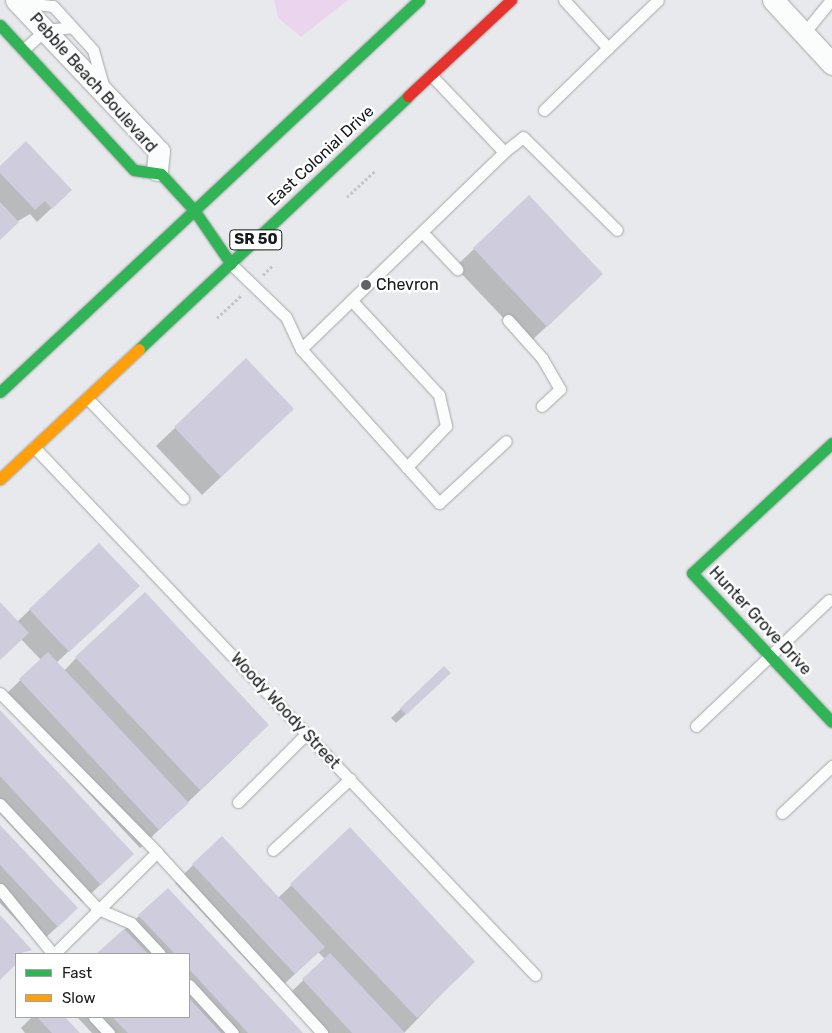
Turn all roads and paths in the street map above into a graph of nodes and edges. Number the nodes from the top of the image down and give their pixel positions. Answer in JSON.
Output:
{"nodes":[{"id":1,"x":418,"y":0,"type":"edge"},
{"id":2,"x":510,"y":0,"type":"edge"},
{"id":3,"x":564,"y":0,"type":"edge"},
{"id":4,"x":658,"y":0,"type":"edge"},
{"id":5,"x":773,"y":0,"type":"edge"},
{"id":6,"x":831,"y":0,"type":"edge"},
{"id":7,"x":17,"y":1,"type":"edge"},
{"id":8,"x":0,"y":25,"type":"edge"},
{"id":9,"x":72,"y":27,"type":"junction"},
{"id":10,"x":45,"y":30,"type":"junction"},
{"id":11,"x":804,"y":33,"type":"junction"},
{"id":12,"x":608,"y":48,"type":"junction"},
{"id":13,"x":23,"y":50,"type":"junction"},
{"id":14,"x":832,"y":64,"type":"edge"},
{"id":15,"x":431,"y":75,"type":"junction"},
{"id":16,"x":104,"y":93,"type":"junction"},
{"id":17,"x":119,"y":108,"type":"junction"},
{"id":18,"x":544,"y":110,"type":"dead end"},
{"id":19,"x":96,"y":129,"type":"junction"},
{"id":20,"x":504,"y":152,"type":"junction"},
{"id":21,"x":157,"y":170,"type":"junction"},
{"id":22,"x":376,"y":170,"type":"dead end"},
{"id":23,"x":347,"y":197,"type":"dead end"},
{"id":24,"x":194,"y":210,"type":"junction"},
{"id":25,"x":617,"y":230,"type":"dead end"},
{"id":26,"x":423,"y":233,"type":"junction"},
{"id":27,"x":231,"y":264,"type":"junction"},
{"id":28,"x":457,"y":269,"type":"dead end"},
{"id":29,"x":352,"y":302,"type":"junction"},
{"id":30,"x":508,"y":320,"type":"dead end"},
{"id":31,"x":301,"y":349,"type":"junction"},
{"id":32,"x":0,"y":392,"type":"edge"},
{"id":33,"x":87,"y":398,"type":"junction"},
{"id":34,"x":542,"y":406,"type":"dead end"},
{"id":35,"x":506,"y":441,"type":"dead end"},
{"id":36,"x":832,"y":443,"type":"edge"},
{"id":37,"x":34,"y":447,"type":"junction"},
{"id":38,"x":407,"y":467,"type":"junction"},
{"id":39,"x":0,"y":478,"type":"edge"},
{"id":40,"x":183,"y":498,"type":"dead end"},
{"id":41,"x":829,"y":600,"type":"dead end"},
{"id":42,"x":770,"y":656,"type":"junction"},
{"id":43,"x":0,"y":693,"type":"edge"},
{"id":44,"x":832,"y":722,"type":"edge"},
{"id":45,"x":696,"y":726,"type":"dead end"},
{"id":46,"x":306,"y":734,"type":"junction"},
{"id":47,"x":832,"y":766,"type":"edge"},
{"id":48,"x":350,"y":779,"type":"junction"},
{"id":49,"x":238,"y":802,"type":"dead end"},
{"id":50,"x":0,"y":804,"type":"edge"},
{"id":51,"x":782,"y":813,"type":"dead end"},
{"id":52,"x":273,"y":850,"type":"dead end"},
{"id":53,"x":157,"y":852,"type":"junction"},
{"id":54,"x":0,"y":889,"type":"edge"},
{"id":55,"x":98,"y":909,"type":"junction"},
{"id":56,"x":52,"y":953,"type":"edge"},
{"id":57,"x":54,"y":953,"type":"edge"},
{"id":58,"x":159,"y":953,"type":"edge"},
{"id":59,"x":535,"y":975,"type":"dead end"},
{"id":60,"x":190,"y":987,"type":"edge"},
{"id":61,"x":95,"y":1018,"type":"edge"},
{"id":62,"x":109,"y":1033,"type":"edge"},
{"id":63,"x":233,"y":1033,"type":"edge"},
{"id":64,"x":322,"y":1033,"type":"edge"}],
"edges":[{"from":1,"to":24,"type":"main road"},
{"from":2,"to":15,"type":"main road","name":"East Colonial Drive","number":"SR 50"},
{"from":3,"to":12,"type":"lane"},
{"from":4,"to":12,"type":"lane"},
{"from":5,"to":11,"type":"street"},
{"from":6,"to":11,"type":"lane"},
{"from":7,"to":9,"type":"lane"},
{"from":7,"to":10,"type":"street","name":"Pebble Beach Boulevard"},
{"from":8,"to":13,"type":"main road","name":"Pebble Beach Boulevard"},
{"from":9,"to":10,"type":"lane"},
{"from":9,"to":16,"type":"lane"},
{"from":10,"to":13,"type":"lane"},
{"from":10,"to":16,"type":"street","name":"Pebble Beach Boulevard"},
{"from":11,"to":14,"type":"street"},
{"from":12,"to":18,"type":"lane"},
{"from":13,"to":19,"type":"main road","name":"Pebble Beach Boulevard"},
{"from":15,"to":20,"type":"lane"},
{"from":15,"to":27,"type":"main road","name":"East Colonial Drive","number":"SR 50"},
{"from":16,"to":17,"type":"street","name":"Pebble Beach Boulevard"},
{"from":17,"to":19,"type":"lane"},
{"from":17,"to":21,"type":"street","name":"Pebble Beach Boulevard"},
{"from":19,"to":21,"type":"main road","name":"Pebble Beach Boulevard"},
{"from":20,"to":25,"type":"lane"},
{"from":20,"to":26,"type":"lane"},
{"from":21,"to":24,"type":"main road","name":"Pebble Beach Boulevard"},
{"from":22,"to":23,"type":"path"},
{"from":24,"to":27,"type":"main road","name":"Pebble Beach Boulevard"},
{"from":24,"to":32,"type":"main road"},
{"from":26,"to":28,"type":"lane"},
{"from":26,"to":29,"type":"lane"},
{"from":27,"to":31,"type":"lane"},
{"from":27,"to":33,"type":"main road","name":"East Colonial Drive","number":"SR 50"},
{"from":29,"to":31,"type":"lane"},
{"from":29,"to":38,"type":"lane"},
{"from":30,"to":34,"type":"lane"},
{"from":31,"to":38,"type":"lane"},
{"from":33,"to":37,"type":"main road","name":"East Colonial Drive","number":"SR 50"},
{"from":33,"to":40,"type":"lane"},
{"from":35,"to":38,"type":"lane"},
{"from":36,"to":42,"type":"main road","name":"Hunter Grove Drive"},
{"from":37,"to":39,"type":"main road","name":"East Colonial Drive","number":"SR 50"},
{"from":37,"to":46,"type":"lane","name":"Woody Woody Street"},
{"from":41,"to":42,"type":"lane"},
{"from":42,"to":44,"type":"main road","name":"Hunter Grove Drive"},
{"from":42,"to":45,"type":"lane"},
{"from":43,"to":53,"type":"lane"},
{"from":46,"to":48,"type":"lane","name":"Woody Woody Street"},
{"from":46,"to":49,"type":"lane"},
{"from":47,"to":51,"type":"lane"},
{"from":48,"to":52,"type":"lane"},
{"from":48,"to":59,"type":"lane","name":"Woody Woody Street"},
{"from":50,"to":55,"type":"lane"},
{"from":53,"to":55,"type":"lane"},
{"from":53,"to":64,"type":"lane"},
{"from":54,"to":56,"type":"lane"},
{"from":55,"to":57,"type":"lane"},
{"from":55,"to":58,"type":"lane"},
{"from":60,"to":63,"type":"lane"},
{"from":61,"to":62,"type":"lane"}]}
